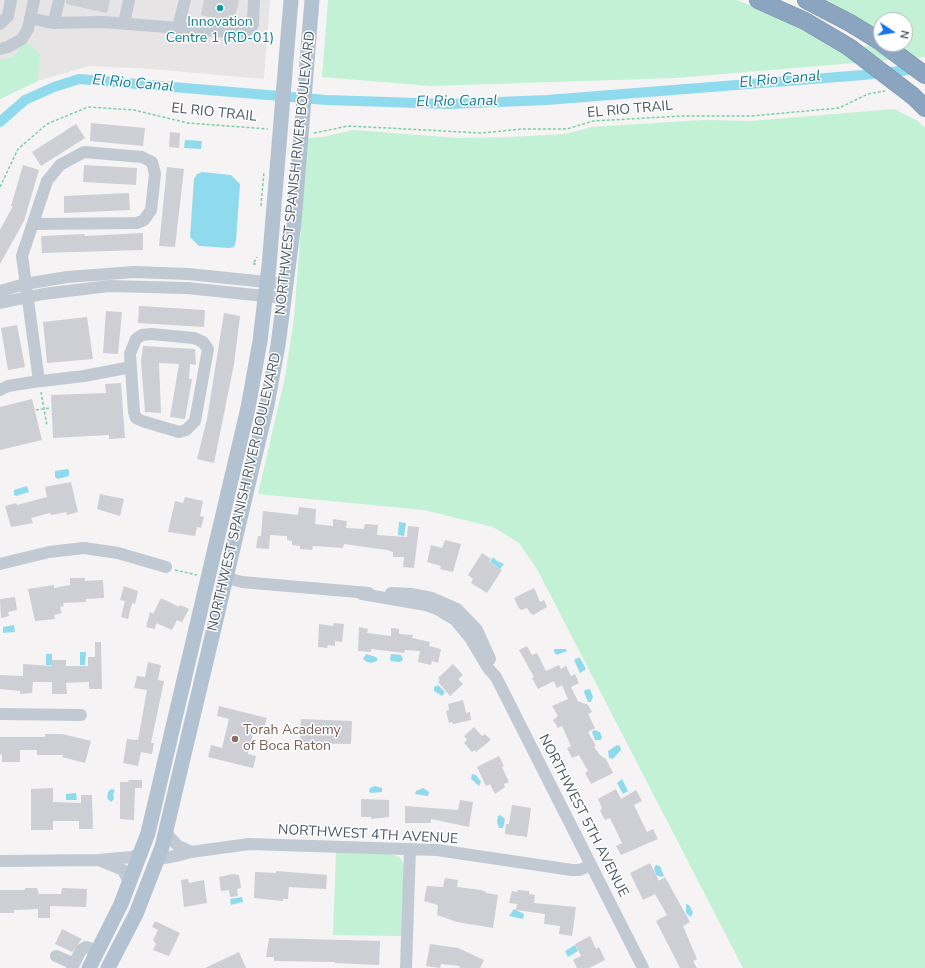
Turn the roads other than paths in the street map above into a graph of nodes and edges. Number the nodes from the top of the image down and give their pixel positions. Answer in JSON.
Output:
{"nodes":[{"id":1,"x":11,"y":0,"type":"edge"},
{"id":2,"x":33,"y":0,"type":"edge"},
{"id":3,"x":59,"y":0,"type":"edge"},
{"id":4,"x":129,"y":0,"type":"edge"},
{"id":5,"x":184,"y":0,"type":"edge"},
{"id":6,"x":254,"y":0,"type":"edge"},
{"id":7,"x":291,"y":0,"type":"edge"},
{"id":8,"x":312,"y":0,"type":"edge"},
{"id":9,"x":758,"y":0,"type":"edge"},
{"id":10,"x":806,"y":0,"type":"edge"},
{"id":11,"x":30,"y":18,"type":"junction"},
{"id":12,"x":54,"y":22,"type":"junction"},
{"id":13,"x":124,"y":23,"type":"junction"},
{"id":14,"x":0,"y":24,"type":"edge"},
{"id":15,"x":178,"y":27,"type":"junction"},
{"id":16,"x":873,"y":37,"type":"edge"},
{"id":17,"x":0,"y":49,"type":"edge"},
{"id":18,"x":894,"y":52,"type":"edge"},
{"id":19,"x":925,"y":75,"type":"edge"},
{"id":20,"x":919,"y":102,"type":"edge"},
{"id":21,"x":34,"y":224,"type":"junction"},
{"id":22,"x":25,"y":284,"type":"junction"},
{"id":23,"x":267,"y":289,"type":"junction"},
{"id":24,"x":0,"y":291,"type":"edge"},
{"id":25,"x":285,"y":291,"type":"junction"},
{"id":26,"x":27,"y":297,"type":"junction"},
{"id":27,"x":0,"y":303,"type":"edge"},
{"id":28,"x":131,"y":367,"type":"junction"},
{"id":29,"x":40,"y":385,"type":"junction"},
{"id":30,"x":0,"y":390,"type":"edge"},
{"id":31,"x":232,"y":476,"type":"junction"},
{"id":32,"x":0,"y":564,"type":"edge"},
{"id":33,"x":166,"y":567,"type":"road end"},
{"id":34,"x":227,"y":578,"type":"junction"},
{"id":35,"x":0,"y":714,"type":"edge"},
{"id":36,"x":81,"y":715,"type":"dead end"},
{"id":37,"x":166,"y":833,"type":"junction"},
{"id":38,"x":410,"y":849,"type":"junction"},
{"id":39,"x":191,"y":852,"type":"junction"},
{"id":40,"x":142,"y":853,"type":"junction"},
{"id":41,"x":159,"y":859,"type":"junction"},
{"id":42,"x":98,"y":860,"type":"junction"},
{"id":43,"x":0,"y":861,"type":"edge"},
{"id":44,"x":590,"y":864,"type":"junction"},
{"id":45,"x":130,"y":884,"type":"junction"},
{"id":46,"x":98,"y":951,"type":"junction"},
{"id":47,"x":56,"y":956,"type":"dead end"},
{"id":48,"x":73,"y":966,"type":"edge"},
{"id":49,"x":89,"y":968,"type":"edge"},
{"id":50,"x":108,"y":968,"type":"edge"},
{"id":51,"x":406,"y":968,"type":"edge"},
{"id":52,"x":643,"y":968,"type":"edge"}],
"edges":[{"from":1,"to":14,"type":"street"},
{"from":2,"to":11,"type":"street"},
{"from":3,"to":12,"type":"street"},
{"from":4,"to":13,"type":"street"},
{"from":5,"to":15,"type":"street"},
{"from":6,"to":15,"type":"street"},
{"from":7,"to":23,"type":"main road","name":"NORTHWEST SPANISH RIVER BOULEVARD"},
{"from":8,"to":25,"type":"main road","name":"NORTHWEST SPANISH RIVER BOULEVARD"},
{"from":9,"to":20,"type":"highway","bridge":true},
{"from":10,"to":16,"type":"highway"},
{"from":11,"to":12,"type":"street"},
{"from":11,"to":17,"type":"street"},
{"from":12,"to":13,"type":"street"},
{"from":13,"to":15,"type":"street"},
{"from":18,"to":19,"type":"highway"},
{"from":21,"to":21,"type":"street"},
{"from":21,"to":22,"type":"street"},
{"from":22,"to":23,"type":"street"},
{"from":22,"to":24,"type":"street"},
{"from":22,"to":26,"type":"street"},
{"from":23,"to":25,"type":"street"},
{"from":23,"to":26,"type":"street"},
{"from":23,"to":31,"type":"main road","name":"NORTHWEST SPANISH RIVER BOULEVARD"},
{"from":25,"to":34,"type":"main road","name":"NORTHWEST SPANISH RIVER BOULEVARD"},
{"from":26,"to":27,"type":"street"},
{"from":26,"to":29,"type":"street"},
{"from":28,"to":28,"type":"street"},
{"from":28,"to":29,"type":"street"},
{"from":29,"to":30,"type":"street"},
{"from":31,"to":34,"type":"main road"},
{"from":31,"to":40,"type":"main road","name":"NORTHWEST SPANISH RIVER BOULEVARD"},
{"from":32,"to":33,"type":"street"},
{"from":34,"to":37,"type":"main road","name":"NORTHWEST SPANISH RIVER BOULEVARD"},
{"from":34,"to":44,"type":"street","name":"NORTHWEST 5TH AVENUE"},
{"from":35,"to":36,"type":"street"},
{"from":37,"to":39,"type":"street"},
{"from":37,"to":41,"type":"main road","name":"NORTHWEST SPANISH RIVER BOULEVARD"},
{"from":38,"to":39,"type":"street","name":"NORTHWEST 4TH AVENUE"},
{"from":38,"to":44,"type":"street","name":"NORTHWEST 4TH AVENUE"},
{"from":38,"to":51,"type":"street"},
{"from":39,"to":41,"type":"street","name":"NORTHWEST 4TH AVENUE"},
{"from":40,"to":42,"type":"street"},
{"from":40,"to":45,"type":"main road","name":"NORTHWEST SPANISH RIVER BOULEVARD"},
{"from":41,"to":50,"type":"main road","name":"NORTHWEST SPANISH RIVER BOULEVARD"},
{"from":42,"to":43,"type":"street"},
{"from":42,"to":45,"type":"street"},
{"from":44,"to":52,"type":"street","name":"NORTHWEST 5TH AVENUE"},
{"from":45,"to":46,"type":"main road","name":"NORTHWEST SPANISH RIVER BOULEVARD"},
{"from":46,"to":48,"type":"street"},
{"from":46,"to":49,"type":"main road","name":"NORTHWEST SPANISH RIVER BOULEVARD"},
{"from":47,"to":48,"type":"street"}]}
